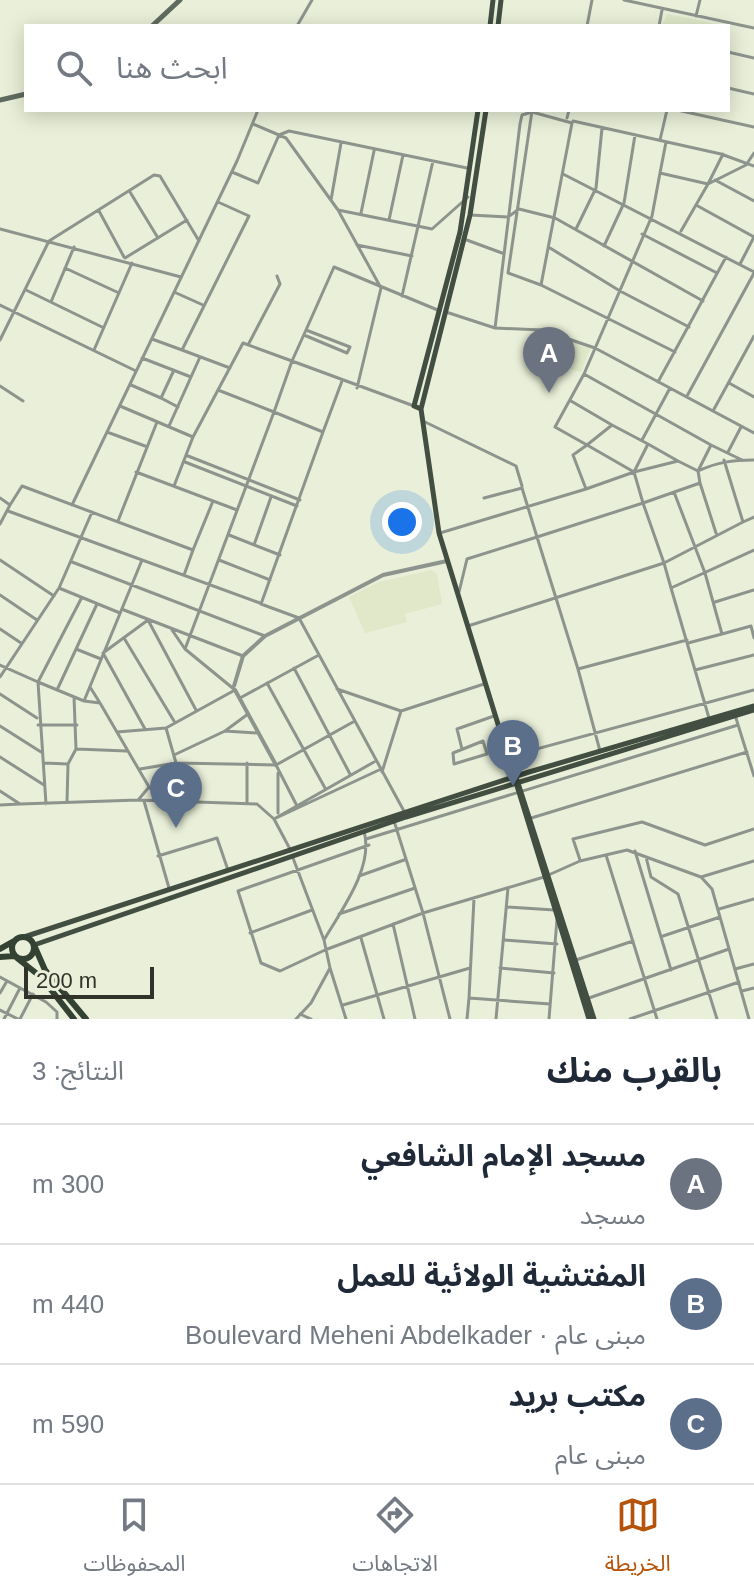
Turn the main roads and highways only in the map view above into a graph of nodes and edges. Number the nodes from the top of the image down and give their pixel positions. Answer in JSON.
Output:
{"nodes":[{"id":1,"x":180,"y":0,"type":"edge"},
{"id":2,"x":493,"y":0,"type":"edge"},
{"id":3,"x":501,"y":0,"type":"edge"},
{"id":4,"x":154,"y":24,"type":"edge"},
{"id":5,"x":490,"y":24,"type":"edge"},
{"id":6,"x":498,"y":24,"type":"edge"},
{"id":7,"x":24,"y":94,"type":"edge"},
{"id":8,"x":0,"y":100,"type":"edge"},
{"id":9,"x":478,"y":112,"type":"edge"},
{"id":10,"x":486,"y":112,"type":"edge"},
{"id":11,"x":443,"y":312,"type":"junction"},
{"id":12,"x":421,"y":409,"type":"junction"},
{"id":13,"x":754,"y":708,"type":"edge"},
{"id":14,"x":515,"y":779,"type":"junction"},
{"id":15,"x":405,"y":814,"type":"junction"},
{"id":16,"x":546,"y":876,"type":"junction"},
{"id":17,"x":21,"y":938,"type":"junction"},
{"id":18,"x":34,"y":945,"type":"junction"},
{"id":19,"x":0,"y":949,"type":"edge"},
{"id":20,"x":0,"y":957,"type":"edge"},
{"id":21,"x":16,"y":957,"type":"junction"},
{"id":22,"x":74,"y":1019,"type":"edge"},
{"id":23,"x":86,"y":1019,"type":"edge"},
{"id":24,"x":589,"y":1019,"type":"edge"}],
"edges":[{"from":1,"to":4,"type":"main road"},
{"from":2,"to":5,"type":"main road"},
{"from":3,"to":6,"type":"main road"},
{"from":7,"to":8,"type":"main road"},
{"from":9,"to":11,"type":"main road"},
{"from":10,"to":11,"type":"main road"},
{"from":11,"to":12,"type":"main road"},
{"from":11,"to":12,"type":"main road"},
{"from":12,"to":14,"type":"main road"},
{"from":13,"to":14,"type":"main road"},
{"from":13,"to":14,"type":"main road"},
{"from":14,"to":15,"type":"main road"},
{"from":14,"to":16,"type":"main road"},
{"from":15,"to":17,"type":"main road"},
{"from":15,"to":18,"type":"main road"},
{"from":16,"to":24,"type":"main road"},
{"from":16,"to":24,"type":"main road"},
{"from":17,"to":18,"type":"highway"},
{"from":17,"to":19,"type":"highway"},
{"from":17,"to":21,"type":"highway"},
{"from":18,"to":21,"type":"highway"},
{"from":18,"to":23,"type":"highway"},
{"from":20,"to":21,"type":"highway"},
{"from":21,"to":22,"type":"highway"}]}
